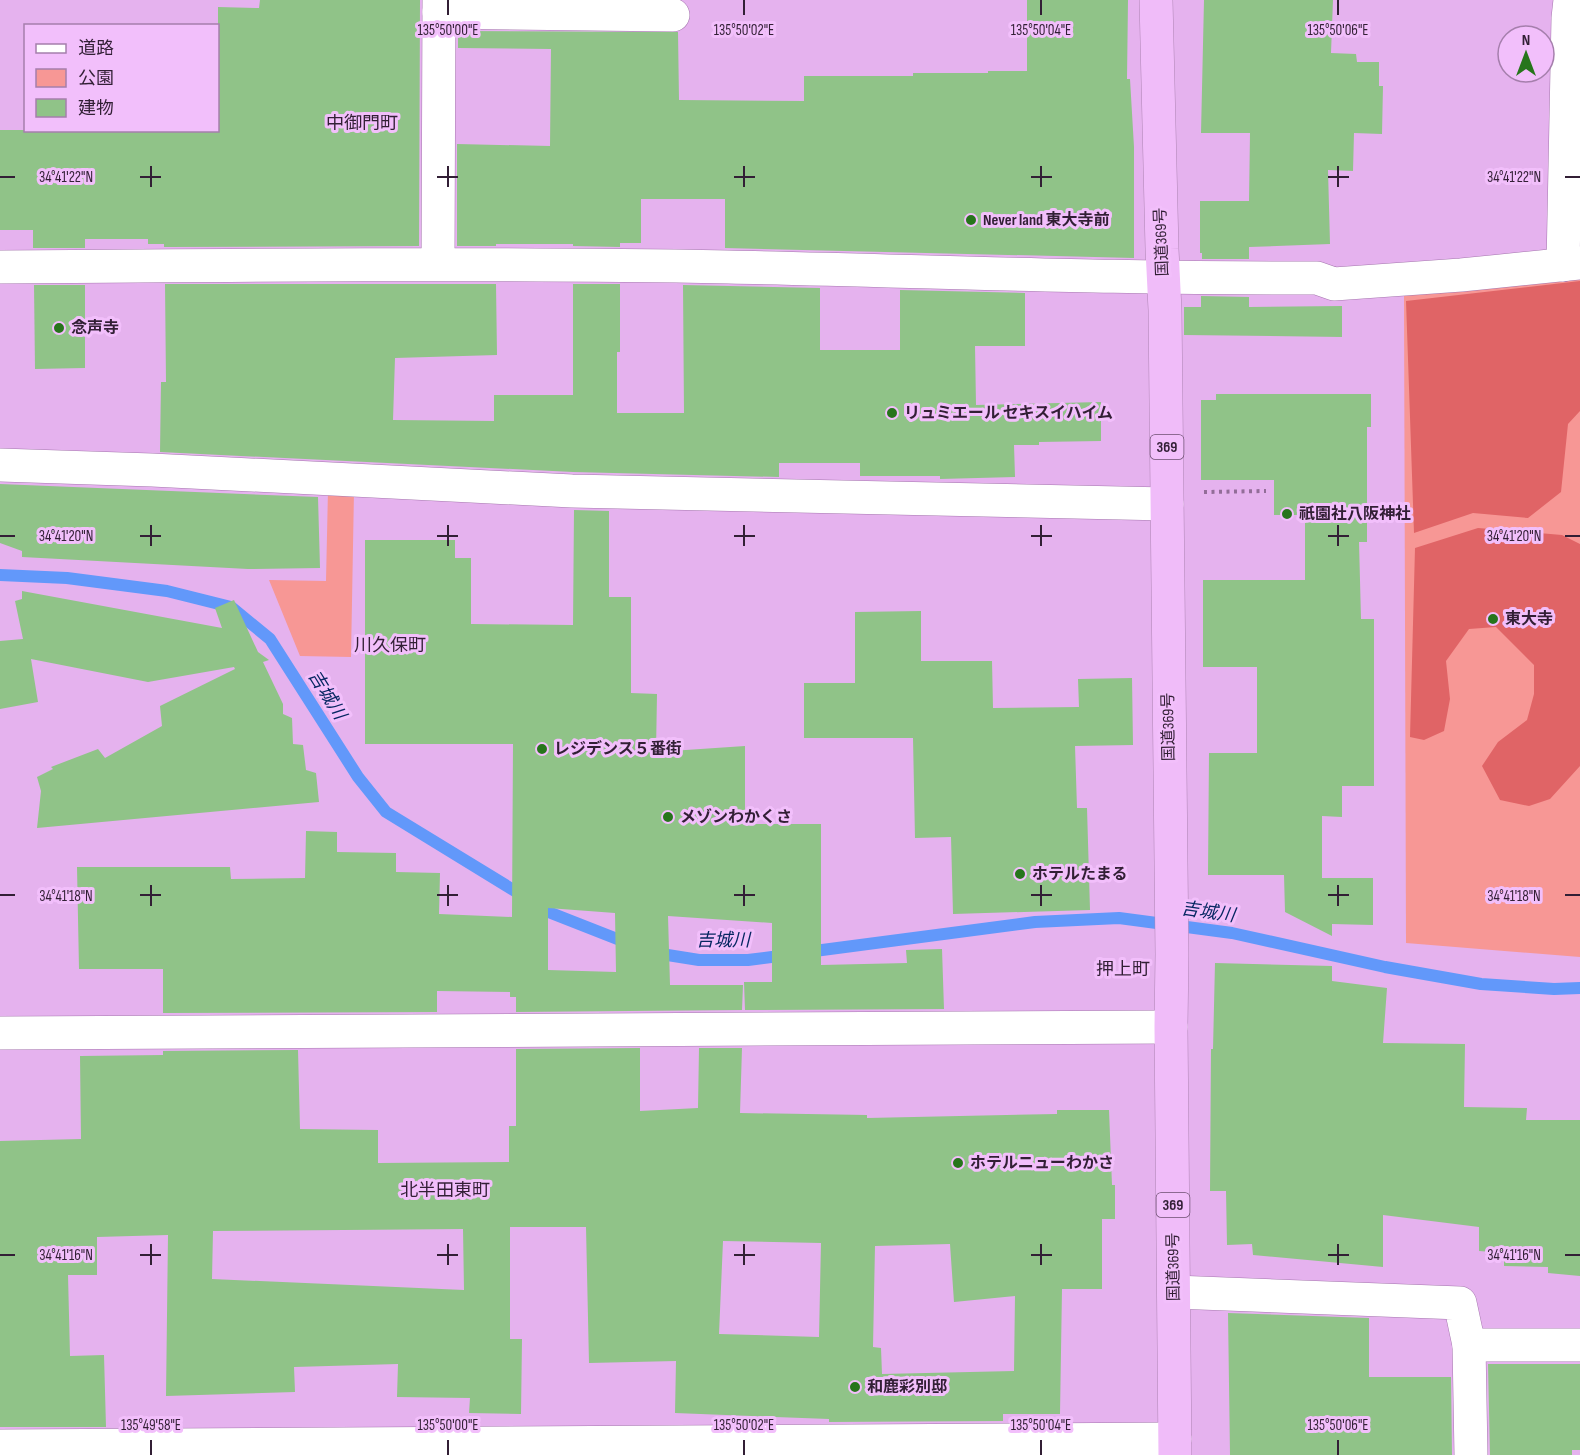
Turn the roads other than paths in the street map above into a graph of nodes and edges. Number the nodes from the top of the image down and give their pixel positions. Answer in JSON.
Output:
{"nodes":[{"id":1,"x":1156,"y":0,"type":"edge"},
{"id":2,"x":1570,"y":0,"type":"edge"},
{"id":3,"x":439,"y":6,"type":"edge"},
{"id":4,"x":673,"y":15,"type":"dead end"},
{"id":5,"x":438,"y":264,"type":"junction"},
{"id":6,"x":1571,"y":264,"type":"edge"},
{"id":7,"x":0,"y":267,"type":"edge"},
{"id":8,"x":1163,"y":278,"type":"junction"},
{"id":9,"x":0,"y":465,"type":"edge"},
{"id":10,"x":1167,"y":498,"type":"junction"},
{"id":11,"x":1171,"y":1027,"type":"junction"},
{"id":12,"x":0,"y":1033,"type":"edge"},
{"id":13,"x":1174,"y":1292,"type":"junction"},
{"id":14,"x":1470,"y":1345,"type":"junction"},
{"id":15,"x":1580,"y":1345,"type":"edge"},
{"id":16,"x":0,"y":1446,"type":"edge"},
{"id":17,"x":1175,"y":1447,"type":"edge"},
{"id":18,"x":1471,"y":1455,"type":"edge"}],
"edges":[{"from":1,"to":8,"type":"highway","name":"国道369号","number":"369"},
{"from":2,"to":6,"type":"street"},
{"from":3,"to":4,"type":"street"},
{"from":3,"to":5,"type":"street"},
{"from":5,"to":7,"type":"street"},
{"from":5,"to":8,"type":"street"},
{"from":6,"to":8,"type":"street"},
{"from":8,"to":10,"type":"highway","name":"国道369号","number":"369"},
{"from":9,"to":10,"type":"street"},
{"from":10,"to":11,"type":"highway","name":"国道369号","number":"369"},
{"from":11,"to":12,"type":"street"},
{"from":11,"to":13,"type":"highway","name":"国道369号","number":"369"},
{"from":13,"to":14,"type":"street"},
{"from":13,"to":17,"type":"highway","name":"国道369号","number":"369"},
{"from":14,"to":15,"type":"street"},
{"from":14,"to":18,"type":"street"},
{"from":16,"to":17,"type":"street"}]}
